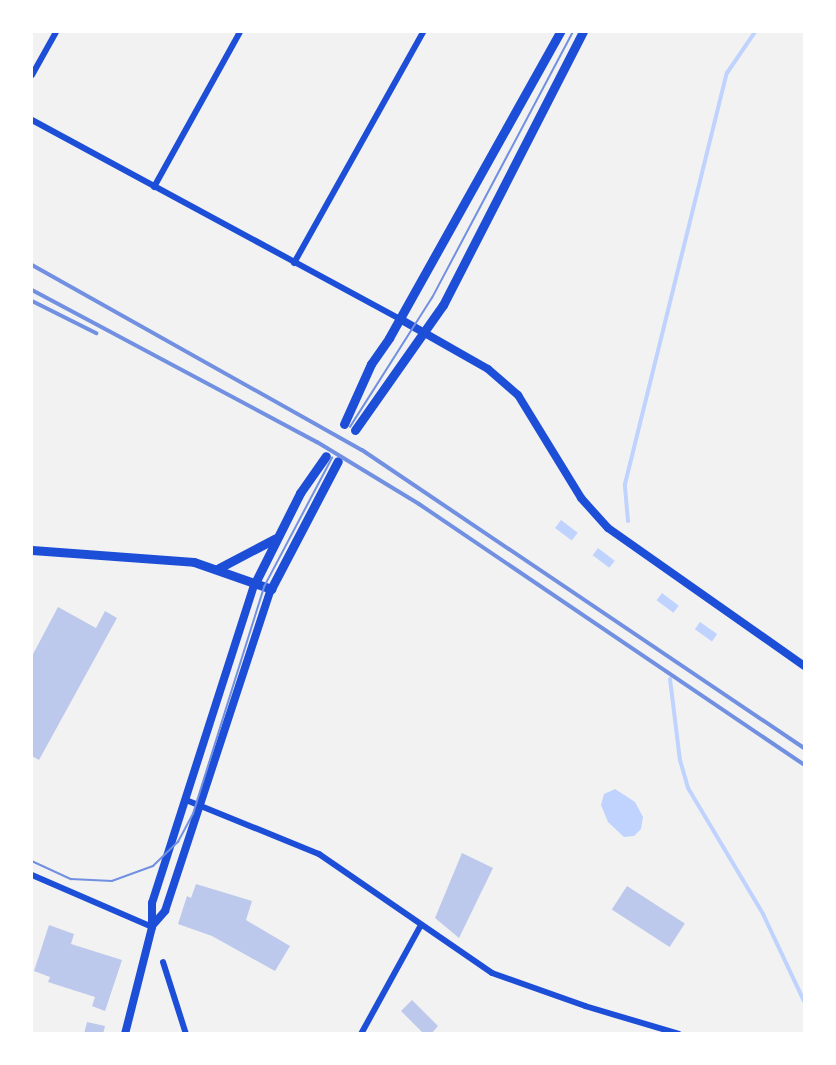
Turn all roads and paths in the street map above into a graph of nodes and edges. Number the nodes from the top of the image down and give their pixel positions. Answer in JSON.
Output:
{"nodes":[{"id":1,"x":56,"y":32,"type":"edge"},
{"id":2,"x":240,"y":32,"type":"edge"},
{"id":3,"x":423,"y":32,"type":"edge"},
{"id":4,"x":560,"y":32,"type":"edge"},
{"id":5,"x":582,"y":32,"type":"edge"},
{"id":6,"x":32,"y":75,"type":"edge"},
{"id":7,"x":32,"y":120,"type":"edge"},
{"id":8,"x":154,"y":187,"type":"junction"},
{"id":9,"x":294,"y":263,"type":"junction"},
{"id":10,"x":400,"y":319,"type":"junction"},
{"id":11,"x":425,"y":332,"type":"junction"},
{"id":12,"x":344,"y":424,"type":"dead end"},
{"id":13,"x":355,"y":430,"type":"dead end"},
{"id":14,"x":326,"y":456,"type":"dead end"},
{"id":15,"x":338,"y":461,"type":"dead end"},
{"id":16,"x":276,"y":538,"type":"junction"},
{"id":17,"x":32,"y":550,"type":"edge"},
{"id":18,"x":219,"y":568,"type":"junction"},
{"id":19,"x":255,"y":583,"type":"junction"},
{"id":20,"x":271,"y":590,"type":"junction"},
{"id":21,"x":804,"y":666,"type":"edge"},
{"id":22,"x":186,"y":800,"type":"junction"},
{"id":23,"x":202,"y":806,"type":"junction"},
{"id":24,"x":32,"y":875,"type":"edge"},
{"id":25,"x":421,"y":925,"type":"junction"},
{"id":26,"x":152,"y":927,"type":"junction"},
{"id":27,"x":164,"y":962,"type":"dead end"},
{"id":28,"x":125,"y":1034,"type":"edge"},
{"id":29,"x":186,"y":1034,"type":"edge"},
{"id":30,"x":362,"y":1034,"type":"edge"},
{"id":31,"x":679,"y":1034,"type":"edge"}],
"edges":[{"from":1,"to":6,"type":"street"},
{"from":2,"to":8,"type":"street"},
{"from":3,"to":9,"type":"street"},
{"from":4,"to":10,"type":"main road"},
{"from":5,"to":11,"type":"main road"},
{"from":7,"to":8,"type":"street"},
{"from":8,"to":9,"type":"street"},
{"from":9,"to":10,"type":"street"},
{"from":10,"to":11,"type":"street"},
{"from":10,"to":12,"type":"main road"},
{"from":11,"to":13,"type":"main road"},
{"from":11,"to":21,"type":"street"},
{"from":14,"to":16,"type":"main road"},
{"from":15,"to":20,"type":"main road"},
{"from":16,"to":18,"type":"main road"},
{"from":16,"to":19,"type":"main road"},
{"from":17,"to":18,"type":"main road"},
{"from":18,"to":19,"type":"main road"},
{"from":19,"to":20,"type":"main road"},
{"from":19,"to":22,"type":"street"},
{"from":20,"to":23,"type":"street"},
{"from":22,"to":23,"type":"street"},
{"from":22,"to":26,"type":"street"},
{"from":23,"to":25,"type":"street"},
{"from":23,"to":26,"type":"street"},
{"from":24,"to":26,"type":"street"},
{"from":25,"to":30,"type":"street"},
{"from":25,"to":31,"type":"street"},
{"from":26,"to":28,"type":"street"},
{"from":27,"to":29,"type":"street"}]}
